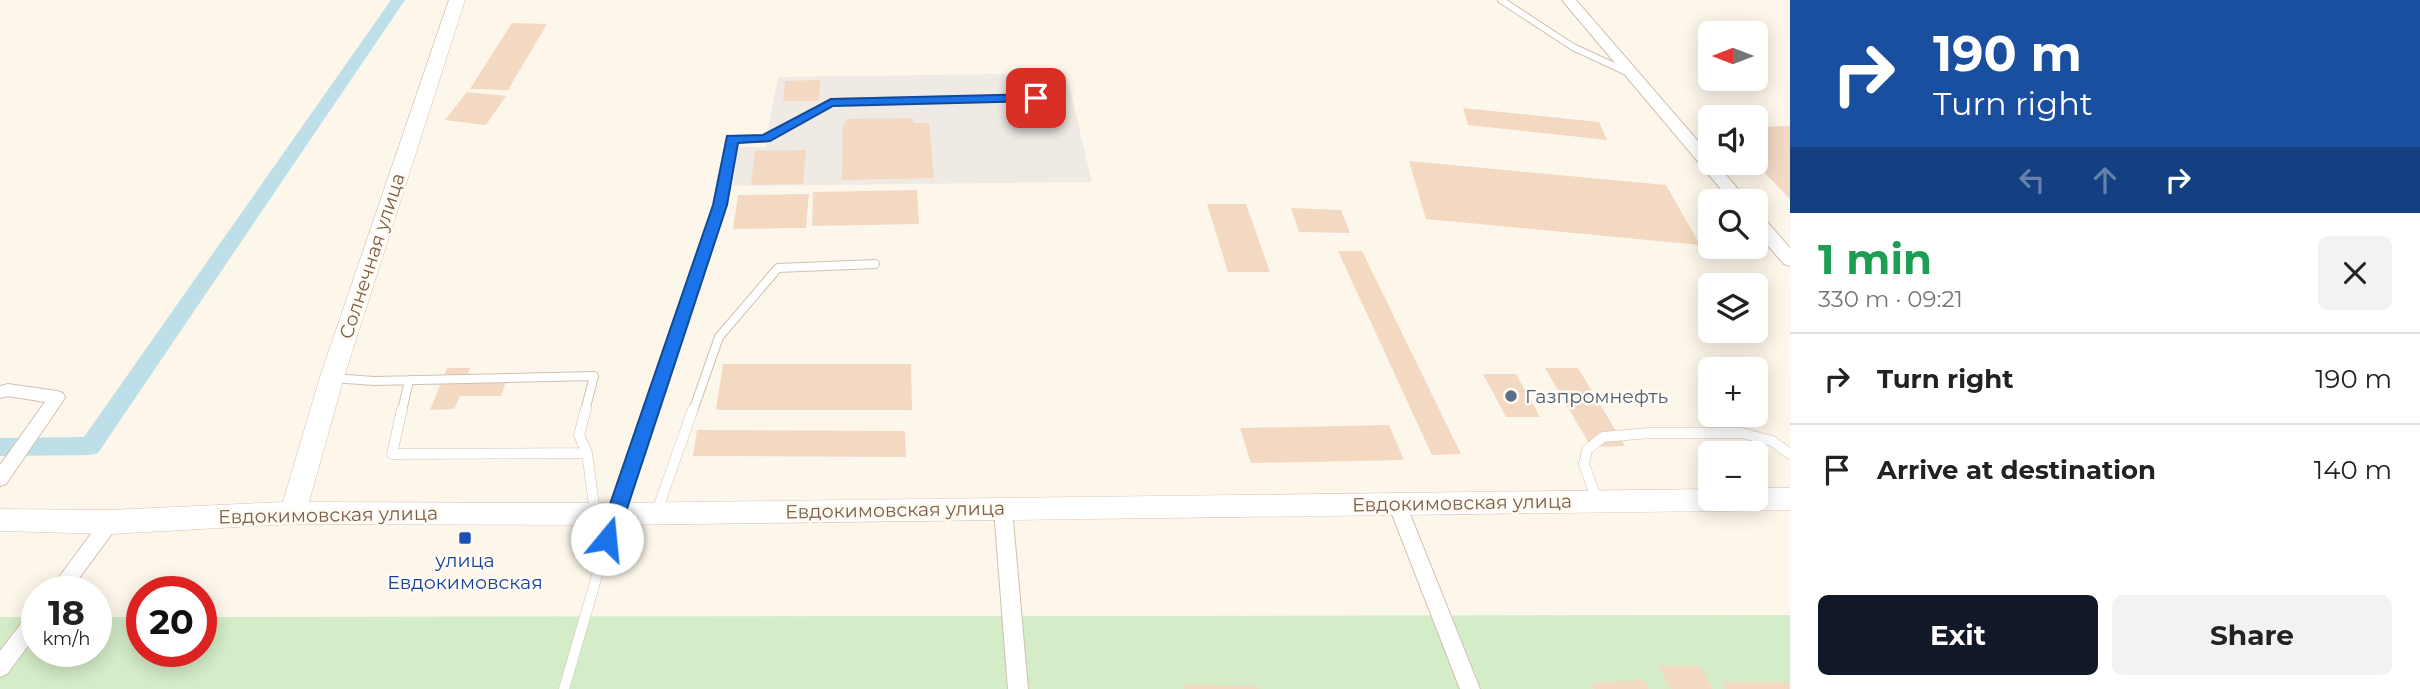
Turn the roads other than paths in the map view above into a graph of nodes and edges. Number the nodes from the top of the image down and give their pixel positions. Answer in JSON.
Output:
{"nodes":[{"id":1,"x":457,"y":0,"type":"edge"},
{"id":2,"x":1501,"y":0,"type":"edge"},
{"id":3,"x":1569,"y":0,"type":"edge"},
{"id":4,"x":1632,"y":74,"type":"junction"},
{"id":5,"x":1036,"y":98,"type":"dead end"},
{"id":6,"x":1730,"y":189,"type":"edge"},
{"id":7,"x":1768,"y":234,"type":"edge"},
{"id":8,"x":1790,"y":260,"type":"edge"},
{"id":9,"x":875,"y":264,"type":"dead end"},
{"id":10,"x":332,"y":377,"type":"junction"},
{"id":11,"x":409,"y":380,"type":"junction"},
{"id":12,"x":0,"y":392,"type":"edge"},
{"id":13,"x":587,"y":453,"type":"junction"},
{"id":14,"x":1790,"y":454,"type":"edge"},
{"id":15,"x":0,"y":479,"type":"edge"},
{"id":16,"x":1790,"y":499,"type":"edge"},
{"id":17,"x":1598,"y":502,"type":"junction"},
{"id":18,"x":1397,"y":504,"type":"junction"},
{"id":19,"x":1003,"y":509,"type":"junction"},
{"id":20,"x":293,"y":513,"type":"junction"},
{"id":21,"x":656,"y":513,"type":"junction"},
{"id":22,"x":605,"y":514,"type":"junction"},
{"id":23,"x":0,"y":520,"type":"edge"},
{"id":24,"x":110,"y":522,"type":"junction"},
{"id":25,"x":69,"y":576,"type":"edge"},
{"id":26,"x":21,"y":639,"type":"edge"},
{"id":27,"x":0,"y":667,"type":"edge"},
{"id":28,"x":564,"y":689,"type":"edge"},
{"id":29,"x":1018,"y":689,"type":"edge"},
{"id":30,"x":1470,"y":689,"type":"edge"}],
"edges":[{"from":1,"to":10,"type":"main road","name":"Солнечная улица"},
{"from":2,"to":4,"type":"lane"},
{"from":3,"to":4,"type":"street"},
{"from":4,"to":6,"type":"street"},
{"from":5,"to":22,"type":"lane"},
{"from":7,"to":8,"type":"street"},
{"from":9,"to":21,"type":"lane"},
{"from":10,"to":11,"type":"lane"},
{"from":10,"to":20,"type":"main road","name":"Солнечная улица"},
{"from":11,"to":13,"type":"lane"},
{"from":11,"to":13,"type":"lane"},
{"from":12,"to":15,"type":"street"},
{"from":13,"to":22,"type":"lane"},
{"from":14,"to":17,"type":"lane"},
{"from":16,"to":17,"type":"main road","name":"Евдокимовская улица"},
{"from":17,"to":18,"type":"main road","name":"Евдокимовская улица"},
{"from":18,"to":19,"type":"main road","name":"Евдокимовская улица"},
{"from":18,"to":30,"type":"street"},
{"from":19,"to":21,"type":"main road","name":"Евдокимовская улица"},
{"from":19,"to":29,"type":"street"},
{"from":20,"to":22,"type":"main road","name":"Евдокимовская улица"},
{"from":20,"to":24,"type":"main road","name":"Евдокимовская улица"},
{"from":21,"to":22,"type":"main road","name":"Евдокимовская улица"},
{"from":22,"to":28,"type":"lane"},
{"from":23,"to":24,"type":"main road","name":"Евдокимовская улица"},
{"from":24,"to":25,"type":"street"},
{"from":26,"to":27,"type":"street"}]}
